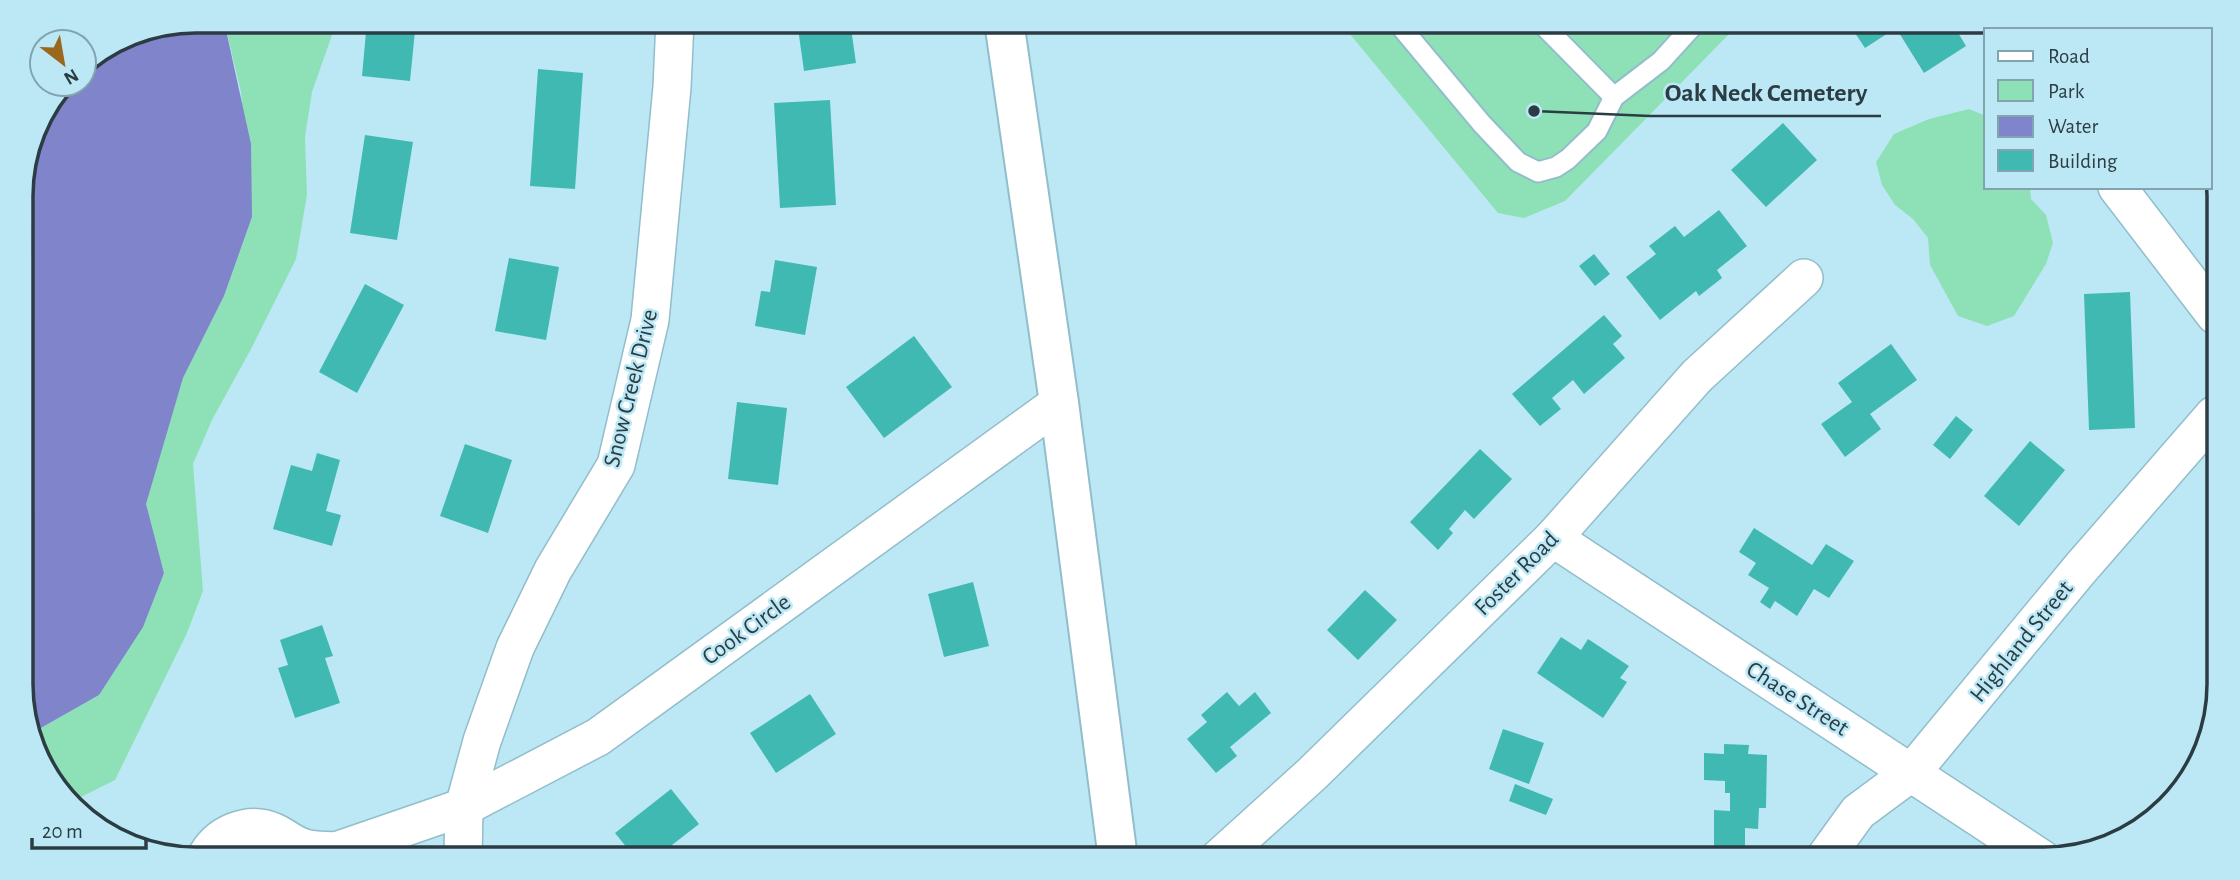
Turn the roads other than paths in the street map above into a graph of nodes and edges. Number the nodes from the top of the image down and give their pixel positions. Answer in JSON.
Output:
{"nodes":[{"id":1,"x":674,"y":33,"type":"edge"},
{"id":2,"x":1006,"y":33,"type":"edge"},
{"id":3,"x":1406,"y":33,"type":"edge"},
{"id":4,"x":1551,"y":33,"type":"edge"},
{"id":5,"x":1683,"y":33,"type":"edge"},
{"id":6,"x":1614,"y":97,"type":"junction"},
{"id":7,"x":2119,"y":189,"type":"edge"},
{"id":8,"x":1804,"y":278,"type":"dead end"},
{"id":9,"x":2207,"y":303,"type":"edge"},
{"id":10,"x":1059,"y":403,"type":"junction"},
{"id":11,"x":2207,"y":423,"type":"edge"},
{"id":12,"x":1553,"y":538,"type":"junction"},
{"id":13,"x":1912,"y":772,"type":"junction"},
{"id":14,"x":464,"y":807,"type":"junction"},
{"id":15,"x":1232,"y":846,"type":"edge"},
{"id":16,"x":1833,"y":846,"type":"edge"},
{"id":17,"x":2022,"y":846,"type":"edge"},
{"id":18,"x":212,"y":847,"type":"edge"},
{"id":19,"x":302,"y":847,"type":"edge"},
{"id":20,"x":354,"y":847,"type":"edge"},
{"id":21,"x":463,"y":847,"type":"edge"},
{"id":22,"x":1116,"y":847,"type":"edge"}],
"edges":[{"from":1,"to":14,"type":"street","name":"Snow Creek Drive"},
{"from":2,"to":10,"type":"street"},
{"from":3,"to":6,"type":"lane"},
{"from":4,"to":6,"type":"lane"},
{"from":5,"to":6,"type":"lane"},
{"from":7,"to":9,"type":"street"},
{"from":8,"to":12,"type":"street","name":"Foster Road"},
{"from":10,"to":14,"type":"street","name":"Cook Circle"},
{"from":10,"to":22,"type":"street"},
{"from":11,"to":13,"type":"street","name":"Highland Street"},
{"from":12,"to":13,"type":"street","name":"Chase Street"},
{"from":12,"to":15,"type":"street","name":"Foster Road"},
{"from":13,"to":16,"type":"street","name":"Highland Street"},
{"from":13,"to":17,"type":"street","name":"Chase Street"},
{"from":14,"to":20,"type":"street","name":"Cook Circle"},
{"from":14,"to":21,"type":"street"},
{"from":18,"to":19,"type":"street"}]}
